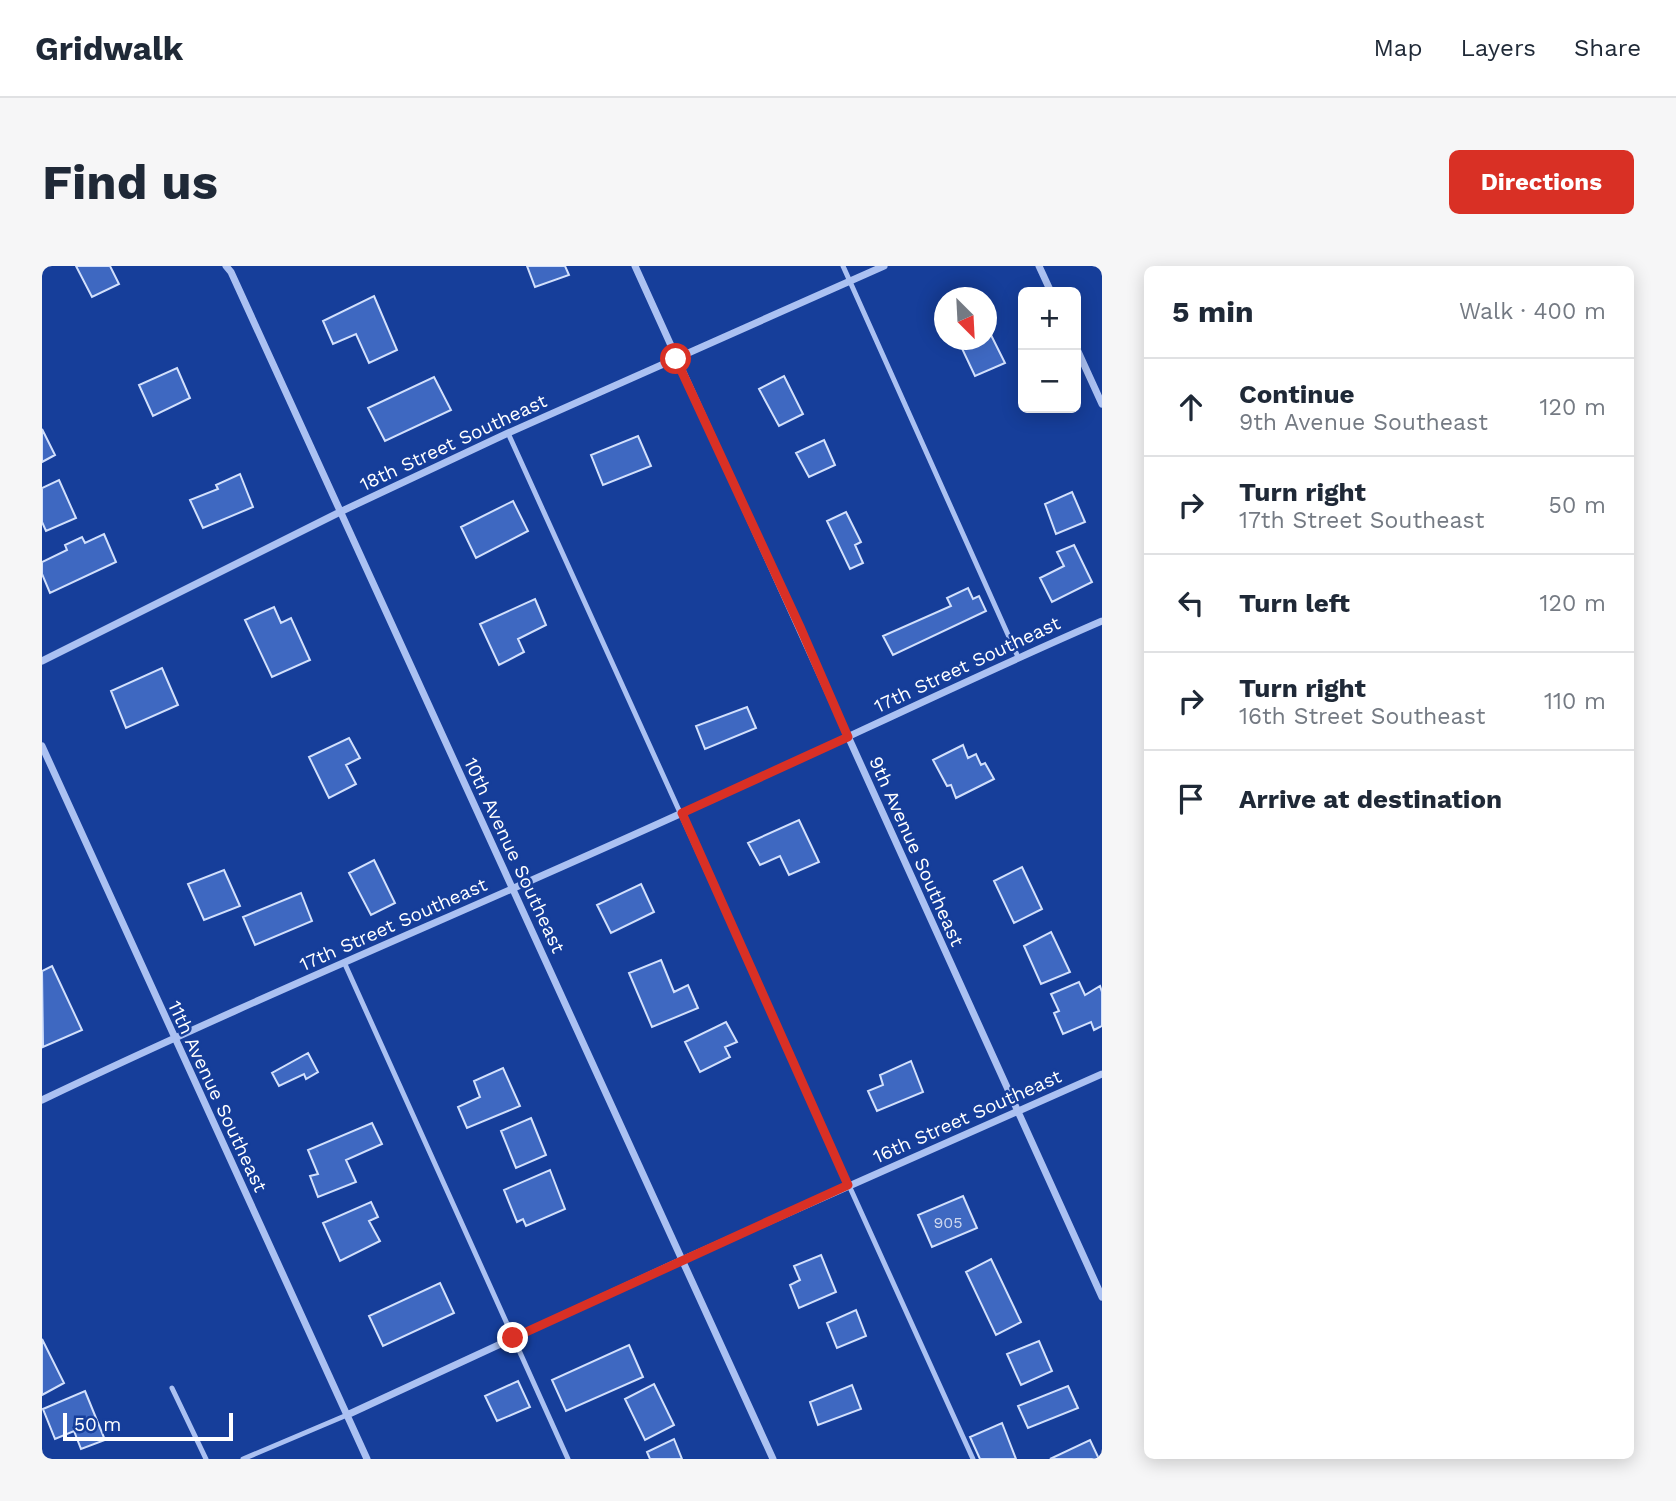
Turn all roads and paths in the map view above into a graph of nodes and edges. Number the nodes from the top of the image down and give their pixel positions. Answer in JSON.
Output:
{"nodes":[{"id":1,"x":226,"y":266,"type":"edge"},
{"id":2,"x":635,"y":266,"type":"edge"},
{"id":3,"x":843,"y":266,"type":"edge"},
{"id":4,"x":884,"y":266,"type":"edge"},
{"id":5,"x":1039,"y":266,"type":"edge"},
{"id":6,"x":850,"y":282,"type":"junction"},
{"id":7,"x":1049,"y":287,"type":"edge"},
{"id":8,"x":1077,"y":350,"type":"edge"},
{"id":9,"x":676,"y":359,"type":"junction"},
{"id":10,"x":1102,"y":404,"type":"edge"},
{"id":11,"x":508,"y":433,"type":"junction"},
{"id":12,"x":340,"y":512,"type":"junction"},
{"id":13,"x":1102,"y":621,"type":"edge"},
{"id":14,"x":1017,"y":657,"type":"junction"},
{"id":15,"x":42,"y":661,"type":"edge"},
{"id":16,"x":848,"y":737,"type":"junction"},
{"id":17,"x":42,"y":746,"type":"edge"},
{"id":18,"x":682,"y":813,"type":"junction"},
{"id":19,"x":513,"y":888,"type":"junction"},
{"id":20,"x":344,"y":962,"type":"junction"},
{"id":21,"x":173,"y":1037,"type":"junction"},
{"id":22,"x":1102,"y":1074,"type":"edge"},
{"id":23,"x":42,"y":1100,"type":"edge"},
{"id":24,"x":1018,"y":1112,"type":"junction"},
{"id":25,"x":848,"y":1185,"type":"junction"},
{"id":26,"x":682,"y":1260,"type":"junction"},
{"id":27,"x":1102,"y":1297,"type":"edge"},
{"id":28,"x":513,"y":1338,"type":"junction"},
{"id":29,"x":172,"y":1388,"type":"dead end"},
{"id":30,"x":347,"y":1415,"type":"junction"},
{"id":31,"x":206,"y":1459,"type":"edge"},
{"id":32,"x":243,"y":1459,"type":"edge"},
{"id":33,"x":367,"y":1459,"type":"edge"},
{"id":34,"x":568,"y":1459,"type":"edge"},
{"id":35,"x":773,"y":1459,"type":"edge"},
{"id":36,"x":973,"y":1459,"type":"edge"}],
"edges":[{"from":1,"to":12,"type":"street","name":"10th Avenue Southeast"},
{"from":2,"to":9,"type":"street","name":"9th Avenue Southeast"},
{"from":3,"to":6,"type":"lane"},
{"from":4,"to":6,"type":"street","name":"18th Street Southeast"},
{"from":5,"to":7,"type":"street"},
{"from":6,"to":9,"type":"street","name":"18th Street Southeast"},
{"from":6,"to":14,"type":"lane"},
{"from":8,"to":10,"type":"street"},
{"from":9,"to":11,"type":"street","name":"18th Street Southeast"},
{"from":9,"to":16,"type":"street","name":"9th Avenue Southeast"},
{"from":11,"to":12,"type":"street","name":"18th Street Southeast"},
{"from":11,"to":18,"type":"lane"},
{"from":12,"to":15,"type":"street","name":"18th Street Southeast"},
{"from":12,"to":19,"type":"street","name":"10th Avenue Southeast"},
{"from":13,"to":14,"type":"street","name":"17th Street Southeast"},
{"from":14,"to":16,"type":"street","name":"17th Street Southeast"},
{"from":16,"to":18,"type":"street","name":"17th Street Southeast"},
{"from":16,"to":24,"type":"street","name":"9th Avenue Southeast"},
{"from":17,"to":21,"type":"street","name":"11th Avenue Southeast"},
{"from":18,"to":19,"type":"street","name":"17th Street Southeast"},
{"from":18,"to":25,"type":"lane"},
{"from":19,"to":20,"type":"street","name":"17th Street Southeast"},
{"from":19,"to":26,"type":"street","name":"10th Avenue Southeast"},
{"from":20,"to":21,"type":"street","name":"17th Street Southeast"},
{"from":20,"to":28,"type":"lane"},
{"from":21,"to":23,"type":"street","name":"17th Street Southeast"},
{"from":21,"to":30,"type":"street","name":"11th Avenue Southeast"},
{"from":22,"to":24,"type":"street","name":"16th Street Southeast"},
{"from":24,"to":25,"type":"street","name":"16th Street Southeast"},
{"from":24,"to":27,"type":"street","name":"9th Avenue Southeast"},
{"from":25,"to":26,"type":"street","name":"16th Street Southeast"},
{"from":25,"to":36,"type":"lane"},
{"from":26,"to":28,"type":"street","name":"16th Street Southeast"},
{"from":26,"to":35,"type":"street","name":"10th Avenue Southeast"},
{"from":28,"to":30,"type":"street","name":"16th Street Southeast"},
{"from":28,"to":34,"type":"lane"},
{"from":29,"to":31,"type":"lane"},
{"from":30,"to":32,"type":"lane"},
{"from":30,"to":33,"type":"street","name":"11th Avenue Southeast"}]}
